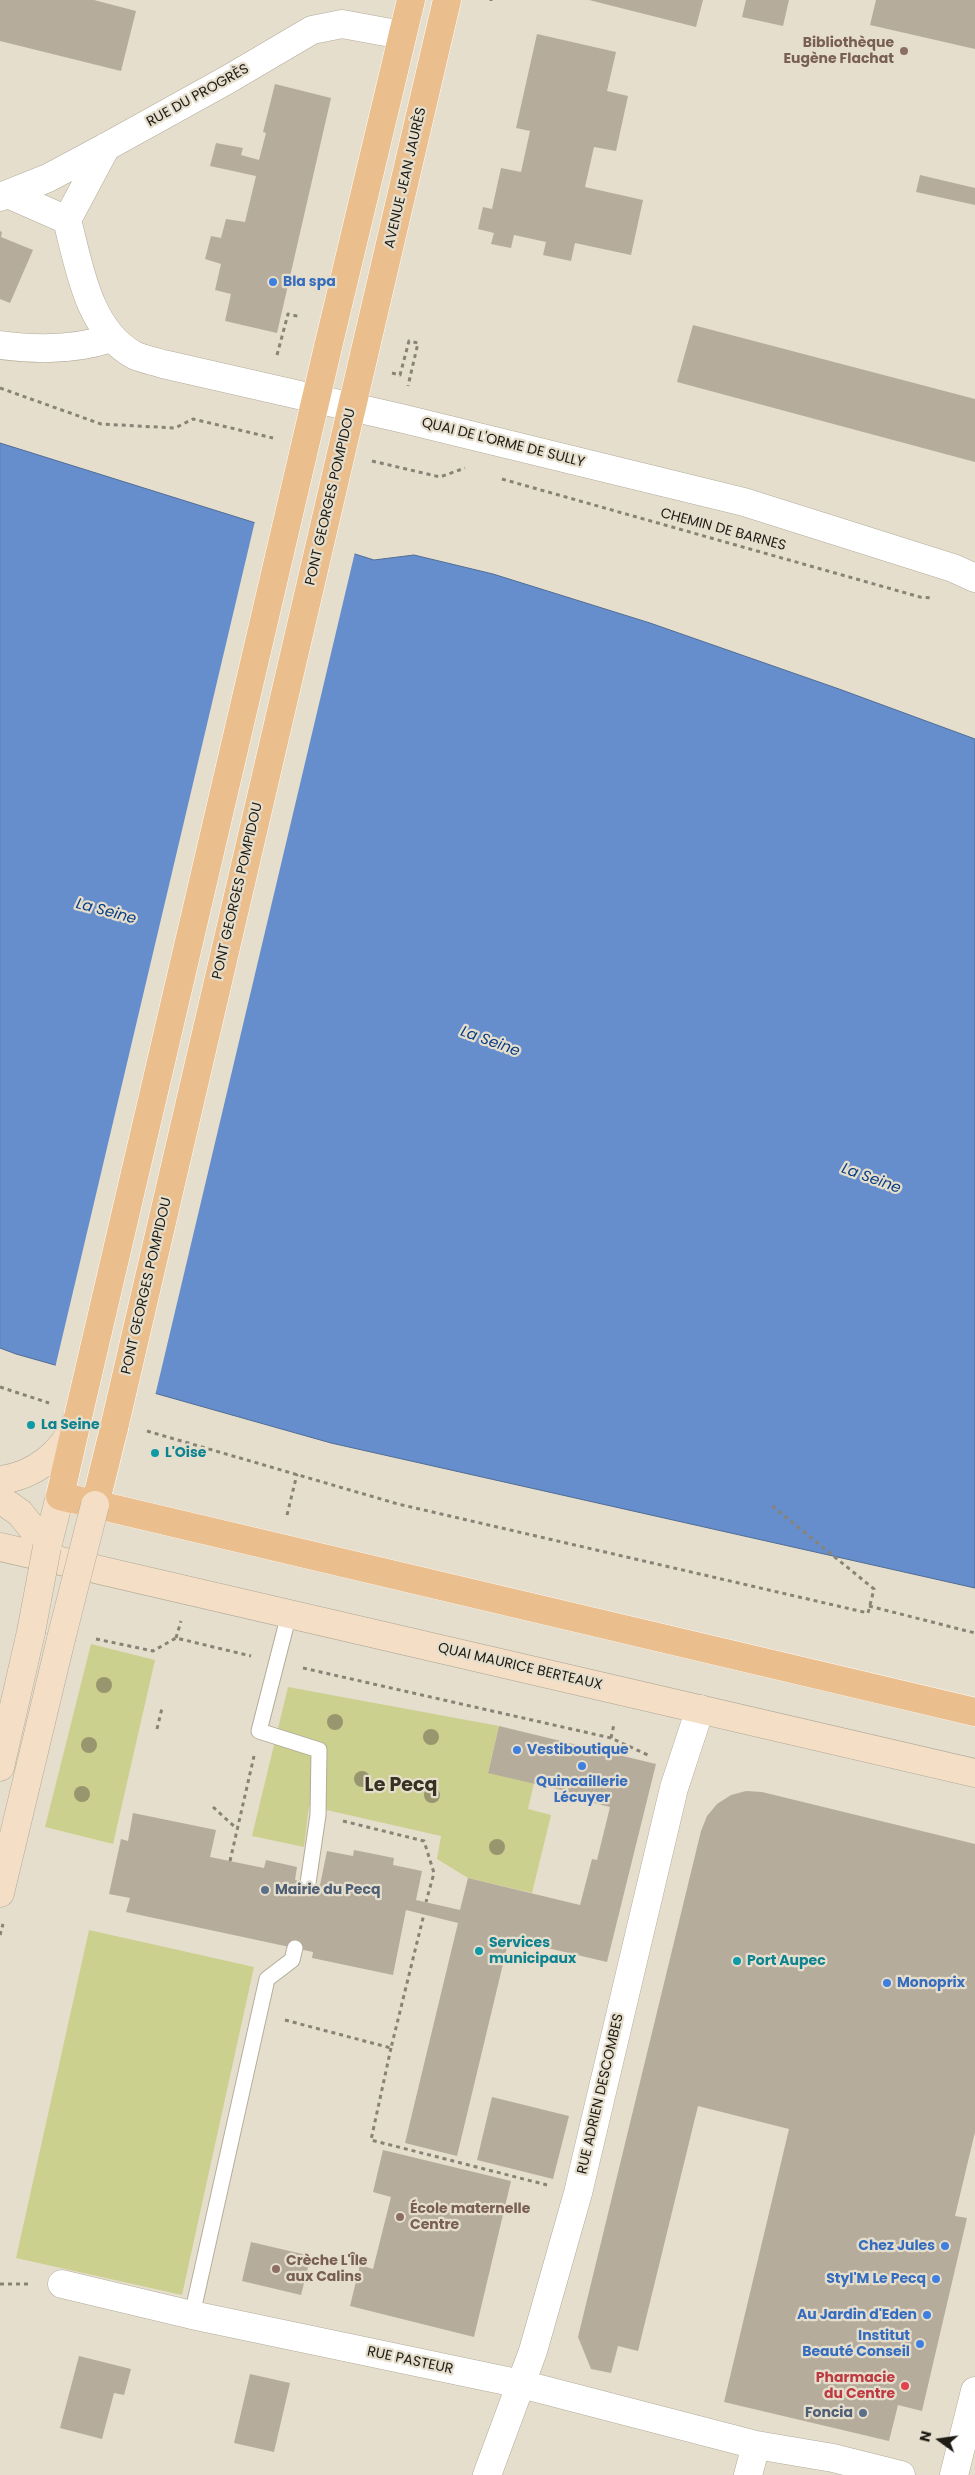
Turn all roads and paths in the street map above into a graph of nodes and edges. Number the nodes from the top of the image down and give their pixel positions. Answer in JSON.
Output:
{"nodes":[{"id":1,"x":411,"y":0,"type":"edge"},
{"id":2,"x":447,"y":0,"type":"edge"},
{"id":3,"x":402,"y":35,"type":"junction"},
{"id":4,"x":106,"y":147,"type":"junction"},
{"id":5,"x":5,"y":196,"type":"edge"},
{"id":6,"x":67,"y":220,"type":"junction"},
{"id":7,"x":304,"y":318,"type":"dead end"},
{"id":8,"x":111,"y":338,"type":"junction"},
{"id":9,"x":0,"y":345,"type":"edge"},
{"id":10,"x":374,"y":363,"type":"junction"},
{"id":11,"x":0,"y":388,"type":"edge"},
{"id":12,"x":269,"y":388,"type":"junction"},
{"id":13,"x":400,"y":418,"type":"junction"},
{"id":14,"x":258,"y":435,"type":"dead end"},
{"id":15,"x":465,"y":468,"type":"dead end"},
{"id":16,"x":474,"y":471,"type":"dead end"},
{"id":17,"x":500,"y":479,"type":"dead end"},
{"id":18,"x":975,"y":578,"type":"edge"},
{"id":19,"x":935,"y":598,"type":"dead end"},
{"id":20,"x":0,"y":1390,"type":"edge"},
{"id":21,"x":17,"y":1394,"type":"dead end"},
{"id":22,"x":78,"y":1417,"type":"junction"},
{"id":23,"x":0,"y":1480,"type":"edge"},
{"id":24,"x":60,"y":1496,"type":"junction"},
{"id":25,"x":0,"y":1499,"type":"edge"},
{"id":26,"x":95,"y":1505,"type":"junction"},
{"id":27,"x":770,"y":1505,"type":"dead end"},
{"id":28,"x":287,"y":1515,"type":"dead end"},
{"id":29,"x":0,"y":1546,"type":"edge"},
{"id":30,"x":56,"y":1554,"type":"junction"},
{"id":31,"x":869,"y":1606,"type":"junction"},
{"id":32,"x":289,"y":1614,"type":"junction"},
{"id":33,"x":975,"y":1633,"type":"edge"},
{"id":34,"x":96,"y":1639,"type":"dead end"},
{"id":35,"x":277,"y":1662,"type":"junction"},
{"id":36,"x":162,"y":1708,"type":"dead end"},
{"id":37,"x":700,"y":1709,"type":"junction"},
{"id":38,"x":975,"y":1712,"type":"edge"},
{"id":39,"x":615,"y":1722,"type":"dead end"},
{"id":40,"x":157,"y":1729,"type":"dead end"},
{"id":41,"x":611,"y":1738,"type":"junction"},
{"id":42,"x":682,"y":1765,"type":"junction"},
{"id":43,"x":0,"y":1767,"type":"edge"},
{"id":44,"x":975,"y":1773,"type":"edge"},
{"id":45,"x":248,"y":1778,"type":"dead end"},
{"id":46,"x":213,"y":1807,"type":"dead end"},
{"id":47,"x":318,"y":1815,"type":"junction"},
{"id":48,"x":237,"y":1829,"type":"junction"},
{"id":49,"x":230,"y":1861,"type":"dead end"},
{"id":50,"x":308,"y":1883,"type":"dead end"},
{"id":51,"x":0,"y":1893,"type":"edge"},
{"id":52,"x":426,"y":1902,"type":"dead end"},
{"id":53,"x":424,"y":1914,"type":"dead end"},
{"id":54,"x":295,"y":1948,"type":"dead end"},
{"id":55,"x":259,"y":2014,"type":"junction"},
{"id":56,"x":391,"y":2048,"type":"junction"},
{"id":57,"x":535,"y":2182,"type":"dead end"},
{"id":58,"x":62,"y":2284,"type":"dead end"},
{"id":59,"x":192,"y":2315,"type":"junction"},
{"id":60,"x":521,"y":2384,"type":"junction"},
{"id":61,"x":975,"y":2392,"type":"edge"},
{"id":62,"x":756,"y":2445,"type":"junction"},
{"id":63,"x":487,"y":2475,"type":"edge"},
{"id":64,"x":748,"y":2475,"type":"edge"},
{"id":65,"x":901,"y":2475,"type":"edge"},
{"id":66,"x":954,"y":2475,"type":"edge"}],
"edges":[{"from":1,"to":3,"type":"main road"},
{"from":2,"to":10,"type":"main road","name":"AVENUE JEAN JAURÈS"},
{"from":3,"to":4,"type":"street","name":"RUE DU PROGRÈS"},
{"from":3,"to":22,"type":"main road","bridge":true},
{"from":4,"to":5,"type":"street","name":"RUE DU PROGRÈS"},
{"from":4,"to":6,"type":"street"},
{"from":5,"to":6,"type":"street"},
{"from":6,"to":8,"type":"street"},
{"from":7,"to":12,"type":"path"},
{"from":8,"to":9,"type":"street"},
{"from":8,"to":12,"type":"street","name":"QUAI DE L'ORME DE SULLY"},
{"from":10,"to":13,"type":"path"},
{"from":10,"to":26,"type":"main road","name":"PONT GEORGES POMPIDOU","bridge":true},
{"from":11,"to":14,"type":"path"},
{"from":12,"to":13,"type":"street","name":"QUAI DE L'ORME DE SULLY"},
{"from":13,"to":18,"type":"street","name":"QUAI DE L'ORME DE SULLY"},
{"from":15,"to":16,"type":"path"},
{"from":17,"to":19,"type":"path","name":"CHEMIN DE BARNES"},
{"from":20,"to":21,"type":"path"},
{"from":22,"to":23,"type":"main road"},
{"from":22,"to":24,"type":"main road"},
{"from":24,"to":26,"type":"main road"},
{"from":24,"to":30,"type":"main road"},
{"from":25,"to":30,"type":"main road"},
{"from":26,"to":38,"type":"main road"},
{"from":26,"to":51,"type":"main road","bridge":true},
{"from":27,"to":31,"type":"path"},
{"from":28,"to":31,"type":"path"},
{"from":29,"to":30,"type":"main road","name":"QUAI MAURICE BERTEAUX"},
{"from":30,"to":32,"type":"main road","name":"QUAI MAURICE BERTEAUX"},
{"from":30,"to":43,"type":"main road","bridge":true},
{"from":31,"to":33,"type":"path"},
{"from":32,"to":35,"type":"lane"},
{"from":32,"to":37,"type":"main road","name":"QUAI MAURICE BERTEAUX"},
{"from":34,"to":35,"type":"path"},
{"from":35,"to":41,"type":"path"},
{"from":35,"to":47,"type":"lane"},
{"from":36,"to":40,"type":"path"},
{"from":37,"to":42,"type":"street","name":"RUE ADRIEN DESCOMBES"},
{"from":37,"to":44,"type":"main road","name":"QUAI MAURICE BERTEAUX"},
{"from":39,"to":41,"type":"path"},
{"from":41,"to":42,"type":"path"},
{"from":42,"to":60,"type":"street","name":"RUE ADRIEN DESCOMBES"},
{"from":45,"to":48,"type":"path"},
{"from":46,"to":48,"type":"path"},
{"from":47,"to":50,"type":"lane"},
{"from":47,"to":52,"type":"path"},
{"from":48,"to":49,"type":"path"},
{"from":53,"to":56,"type":"path"},
{"from":54,"to":55,"type":"lane"},
{"from":55,"to":56,"type":"path"},
{"from":55,"to":59,"type":"lane"},
{"from":56,"to":57,"type":"path"},
{"from":58,"to":59,"type":"street","name":"RUE PASTEUR"},
{"from":59,"to":60,"type":"street","name":"RUE PASTEUR"},
{"from":60,"to":62,"type":"street","name":"RUE PASTEUR"},
{"from":60,"to":63,"type":"street","name":"RUE ADRIEN DESCOMBES"},
{"from":61,"to":66,"type":"street"},
{"from":62,"to":64,"type":"street"},
{"from":62,"to":65,"type":"street","name":"RUE PASTEUR"}]}
